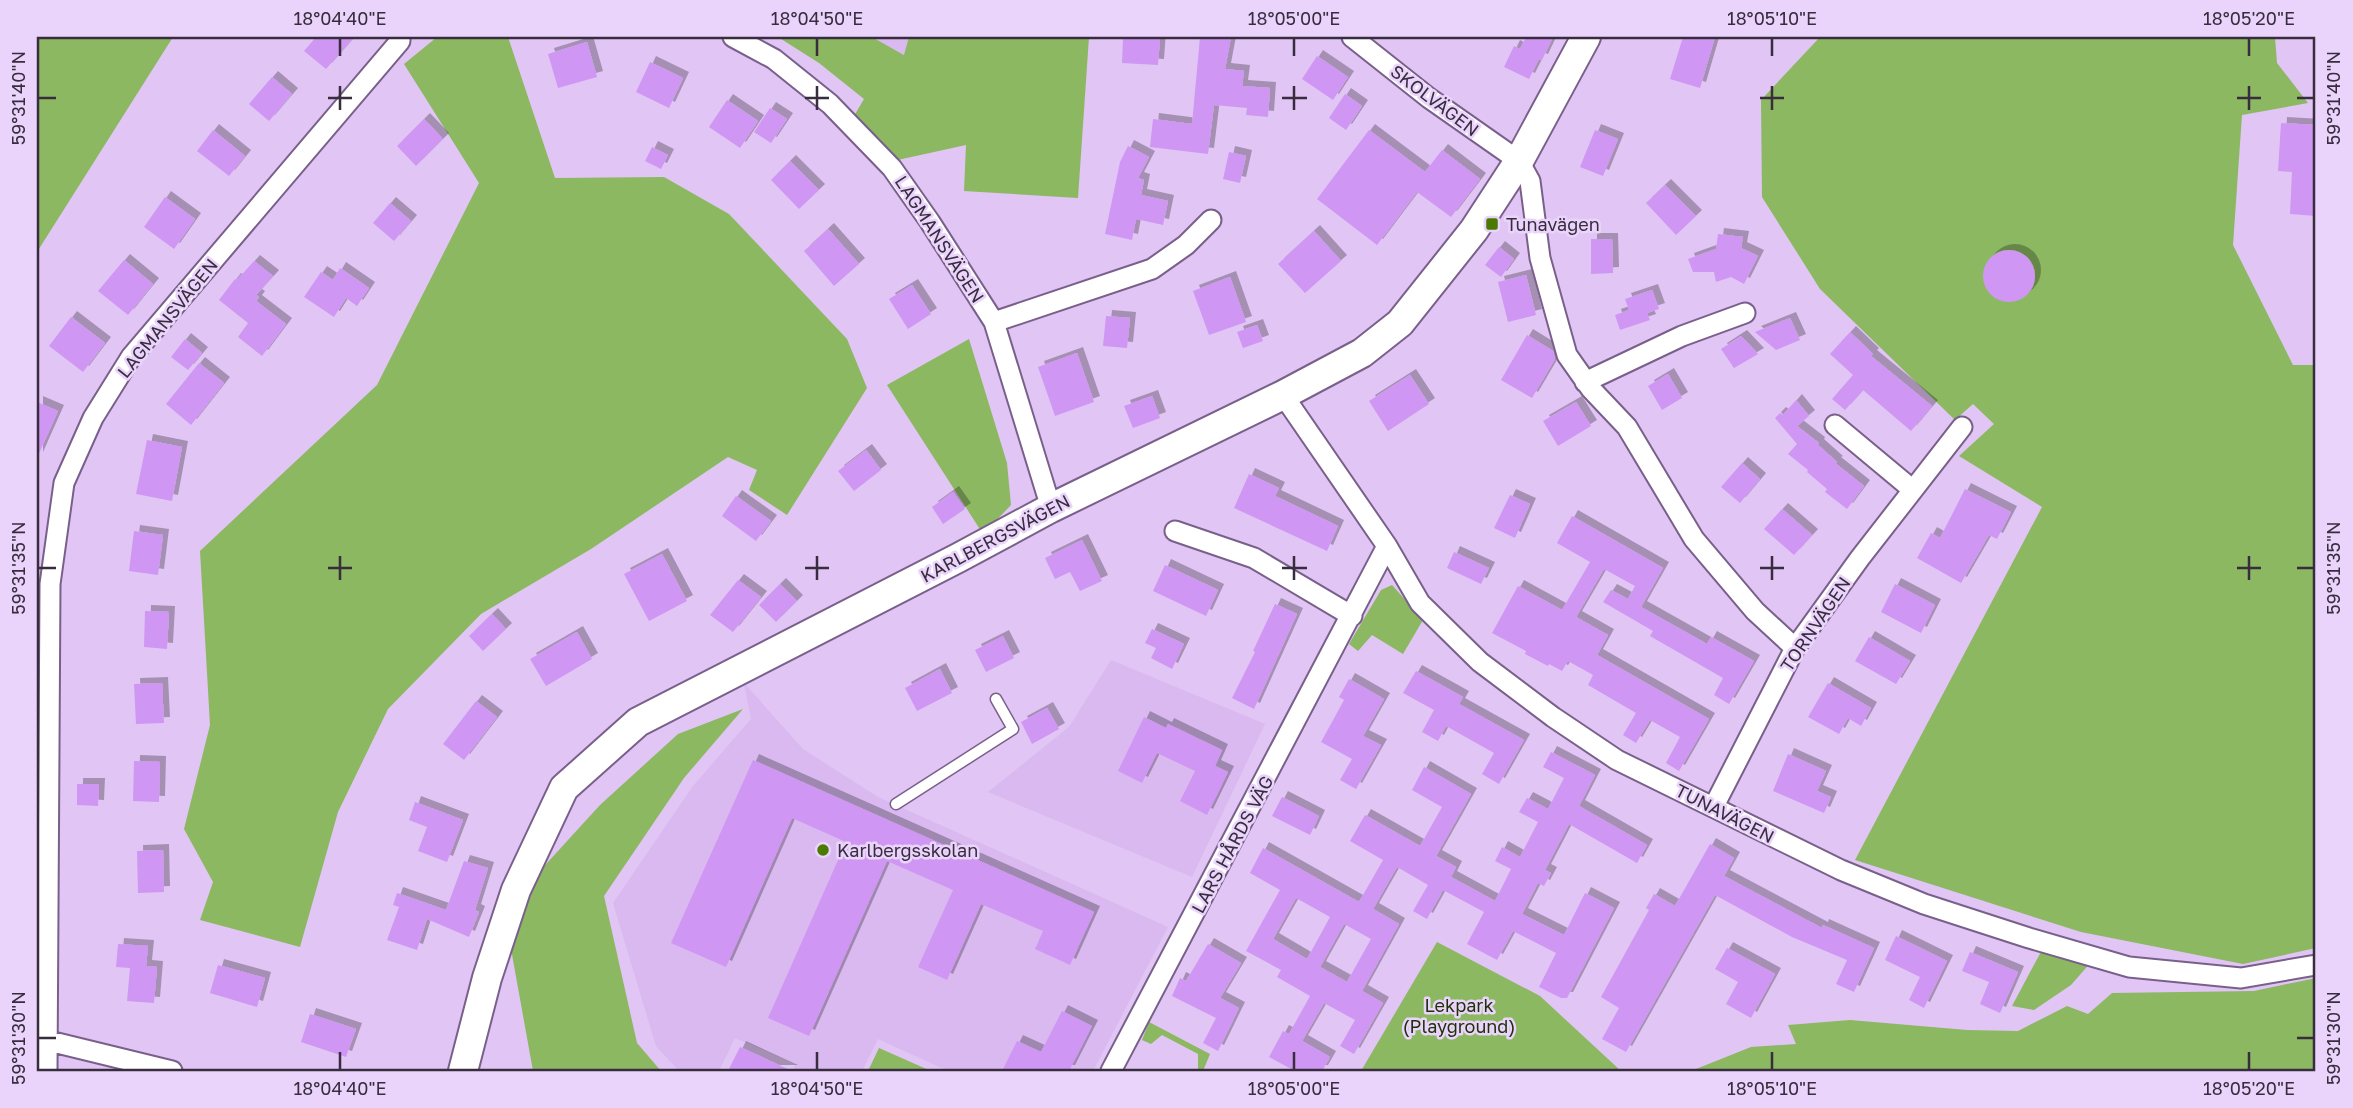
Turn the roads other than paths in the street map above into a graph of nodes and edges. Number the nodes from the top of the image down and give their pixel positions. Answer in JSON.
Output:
{"nodes":[{"id":1,"x":400,"y":37,"type":"edge"},
{"id":2,"x":733,"y":37,"type":"edge"},
{"id":3,"x":1352,"y":37,"type":"edge"},
{"id":4,"x":1586,"y":37,"type":"edge"},
{"id":5,"x":1519,"y":162,"type":"junction"},
{"id":6,"x":1211,"y":220,"type":"dead end"},
{"id":7,"x":1745,"y":313,"type":"dead end"},
{"id":8,"x":994,"y":323,"type":"junction"},
{"id":9,"x":1585,"y":382,"type":"junction"},
{"id":10,"x":1283,"y":395,"type":"junction"},
{"id":11,"x":1835,"y":425,"type":"dead end"},
{"id":12,"x":1962,"y":427,"type":"dead end"},
{"id":13,"x":1913,"y":490,"type":"junction"},
{"id":14,"x":1051,"y":508,"type":"junction"},
{"id":15,"x":1175,"y":531,"type":"dead end"},
{"id":16,"x":1387,"y":546,"type":"junction"},
{"id":17,"x":50,"y":584,"type":"junction"},
{"id":18,"x":37,"y":601,"type":"edge"},
{"id":19,"x":1352,"y":616,"type":"junction"},
{"id":20,"x":1795,"y":648,"type":"junction"},
{"id":21,"x":996,"y":699,"type":"dead end"},
{"id":22,"x":896,"y":804,"type":"dead end"},
{"id":23,"x":1714,"y":806,"type":"junction"},
{"id":24,"x":2316,"y":965,"type":"edge"},
{"id":25,"x":48,"y":1041,"type":"junction"},
{"id":26,"x":47,"y":1071,"type":"edge"},
{"id":27,"x":172,"y":1071,"type":"edge"},
{"id":28,"x":463,"y":1071,"type":"edge"},
{"id":29,"x":1111,"y":1071,"type":"edge"}],
"edges":[{"from":1,"to":17,"type":"street","name":"LAGMANSVÄGEN"},
{"from":2,"to":8,"type":"street","name":"LAGMANSVÄGEN"},
{"from":3,"to":5,"type":"street","name":"SKOLVÄGEN"},
{"from":4,"to":5,"type":"street","name":"KARLBERGSVÄGEN"},
{"from":5,"to":9,"type":"street"},
{"from":5,"to":10,"type":"street","name":"KARLBERGSVÄGEN"},
{"from":6,"to":8,"type":"street"},
{"from":7,"to":9,"type":"street"},
{"from":8,"to":14,"type":"street","name":"LAGMANSVÄGEN"},
{"from":9,"to":20,"type":"street"},
{"from":10,"to":14,"type":"street","name":"KARLBERGSVÄGEN"},
{"from":10,"to":16,"type":"street","name":"TUNAVÄGEN"},
{"from":11,"to":13,"type":"street"},
{"from":12,"to":13,"type":"street","name":"TORNVÄGEN"},
{"from":13,"to":20,"type":"street","name":"TORNVÄGEN"},
{"from":14,"to":28,"type":"street","name":"KARLBERGSVÄGEN"},
{"from":15,"to":19,"type":"street"},
{"from":16,"to":19,"type":"street","name":"LARS HÅRDS VÄG"},
{"from":16,"to":23,"type":"street","name":"TUNAVÄGEN"},
{"from":17,"to":18,"type":"street"},
{"from":17,"to":25,"type":"street","name":"LAGMANSVÄGEN"},
{"from":19,"to":29,"type":"street","name":"LARS HÅRDS VÄG"},
{"from":20,"to":23,"type":"street","name":"TORNVÄGEN"},
{"from":21,"to":22,"type":"lane"},
{"from":23,"to":24,"type":"street","name":"TUNAVÄGEN"},
{"from":25,"to":26,"type":"street","name":"LAGMANSVÄGEN"},
{"from":25,"to":27,"type":"street"}]}
